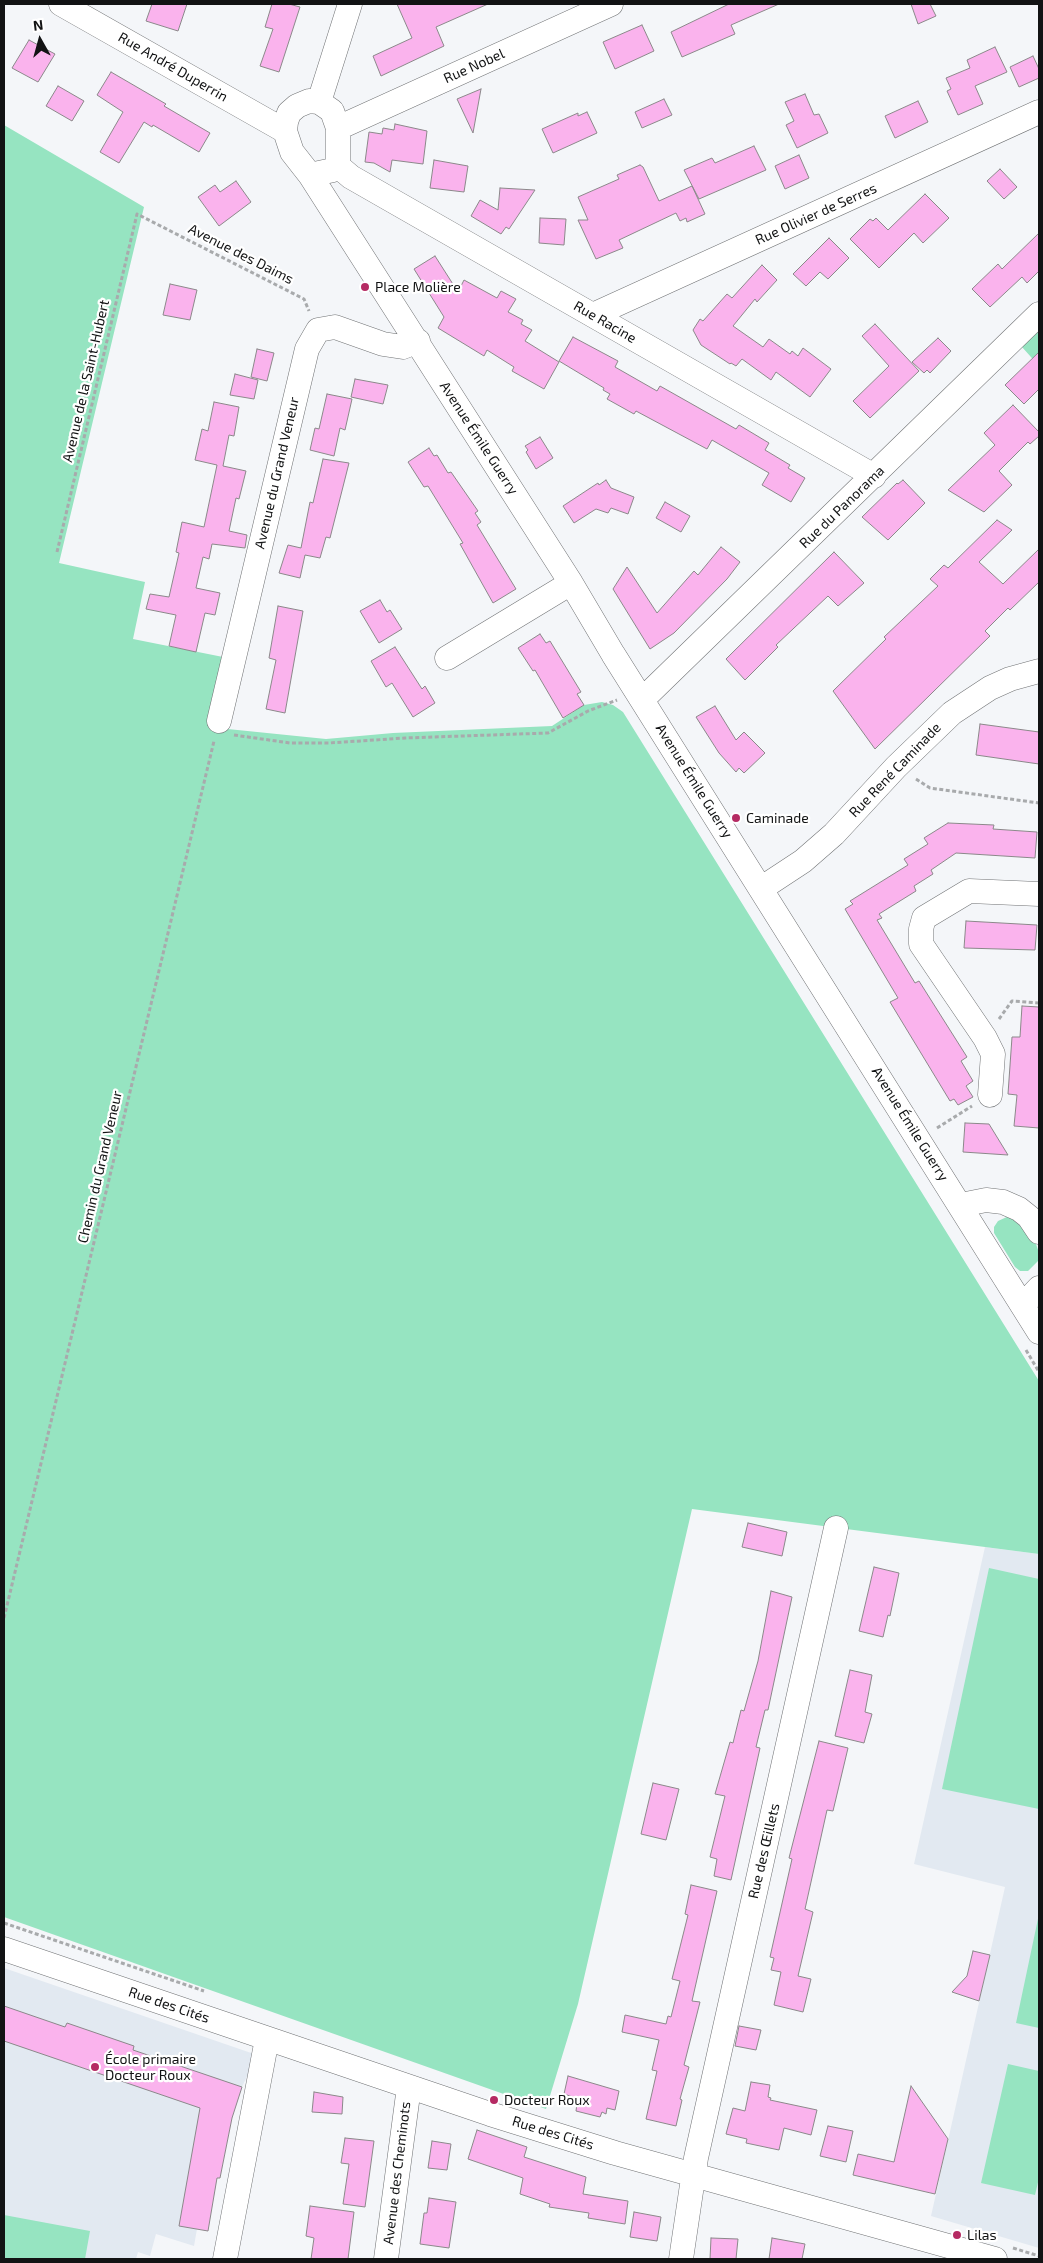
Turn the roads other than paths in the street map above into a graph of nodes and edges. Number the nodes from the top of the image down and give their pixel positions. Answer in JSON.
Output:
{"nodes":[{"id":1,"x":60,"y":4,"type":"edge"},
{"id":2,"x":350,"y":4,"type":"edge"},
{"id":3,"x":611,"y":4,"type":"edge"},
{"id":4,"x":320,"y":102,"type":"junction"},
{"id":5,"x":1039,"y":112,"type":"edge"},
{"id":6,"x":338,"y":128,"type":"junction"},
{"id":7,"x":285,"y":131,"type":"junction"},
{"id":8,"x":335,"y":168,"type":"junction"},
{"id":9,"x":310,"y":176,"type":"junction"},
{"id":10,"x":347,"y":231,"type":"junction"},
{"id":11,"x":1039,"y":314,"type":"edge"},
{"id":12,"x":593,"y":315,"type":"junction"},
{"id":13,"x":418,"y":341,"type":"junction"},
{"id":14,"x":874,"y":476,"type":"junction"},
{"id":15,"x":571,"y":583,"type":"junction"},
{"id":16,"x":447,"y":658,"type":"dead end"},
{"id":17,"x":1039,"y":671,"type":"edge"},
{"id":18,"x":643,"y":699,"type":"junction"},
{"id":19,"x":218,"y":727,"type":"road end"},
{"id":20,"x":762,"y":888,"type":"junction"},
{"id":21,"x":1039,"y":894,"type":"edge"},
{"id":22,"x":990,"y":1095,"type":"road end"},
{"id":23,"x":961,"y":1205,"type":"junction"},
{"id":24,"x":1038,"y":1230,"type":"edge"},
{"id":25,"x":1031,"y":1297,"type":"edge"},
{"id":26,"x":1039,"y":1332,"type":"edge"},
{"id":27,"x":836,"y":1528,"type":"dead end"},
{"id":28,"x":4,"y":1949,"type":"edge"},
{"id":29,"x":268,"y":2039,"type":"junction"},
{"id":30,"x":408,"y":2087,"type":"junction"},
{"id":31,"x":693,"y":2175,"type":"junction"},
{"id":32,"x":1000,"y":2252,"type":"edge"},
{"id":33,"x":950,"y":2253,"type":"edge"},
{"id":34,"x":226,"y":2259,"type":"edge"},
{"id":35,"x":386,"y":2259,"type":"edge"},
{"id":36,"x":681,"y":2259,"type":"edge"}],
"edges":[{"from":1,"to":7,"type":"street","name":"Rue André Duperrin"},
{"from":2,"to":4,"type":"street"},
{"from":3,"to":6,"type":"street","name":"Rue Nobel"},
{"from":4,"to":6,"type":"street"},
{"from":4,"to":7,"type":"street"},
{"from":5,"to":12,"type":"street","name":"Rue Olivier de Serres"},
{"from":6,"to":8,"type":"street"},
{"from":7,"to":9,"type":"street"},
{"from":8,"to":9,"type":"street"},
{"from":8,"to":10,"type":"street"},
{"from":8,"to":12,"type":"street","name":"Rue Racine"},
{"from":9,"to":10,"type":"street"},
{"from":10,"to":13,"type":"street","name":"Avenue Émile Guerry"},
{"from":11,"to":14,"type":"street","name":"Rue du Panorama"},
{"from":12,"to":14,"type":"street","name":"Rue Racine"},
{"from":13,"to":15,"type":"street","name":"Avenue Émile Guerry"},
{"from":13,"to":19,"type":"street","name":"Avenue du Grand Veneur"},
{"from":14,"to":18,"type":"street","name":"Rue du Panorama"},
{"from":15,"to":16,"type":"street"},
{"from":15,"to":18,"type":"street","name":"Avenue Émile Guerry"},
{"from":17,"to":20,"type":"street","name":"Rue René Caminade"},
{"from":18,"to":20,"type":"street","name":"Avenue Émile Guerry"},
{"from":20,"to":23,"type":"street","name":"Avenue Émile Guerry"},
{"from":21,"to":22,"type":"street"},
{"from":23,"to":24,"type":"street"},
{"from":23,"to":25,"type":"street","name":"Avenue Émile Guerry"},
{"from":25,"to":26,"type":"street","name":"Avenue Émile Guerry"},
{"from":27,"to":31,"type":"street","name":"Rue des Œillets"},
{"from":28,"to":29,"type":"street","name":"Rue des Cités"},
{"from":29,"to":30,"type":"street","name":"Rue des Cités"},
{"from":29,"to":34,"type":"street"},
{"from":30,"to":31,"type":"street","name":"Rue des Cités"},
{"from":30,"to":35,"type":"street","name":"Avenue des Cheminots"},
{"from":31,"to":33,"type":"street","name":"Rue des Cités"},
{"from":31,"to":36,"type":"street","name":"Rue des Œillets"},
{"from":32,"to":33,"type":"street","name":"Rue des Cités"}]}
